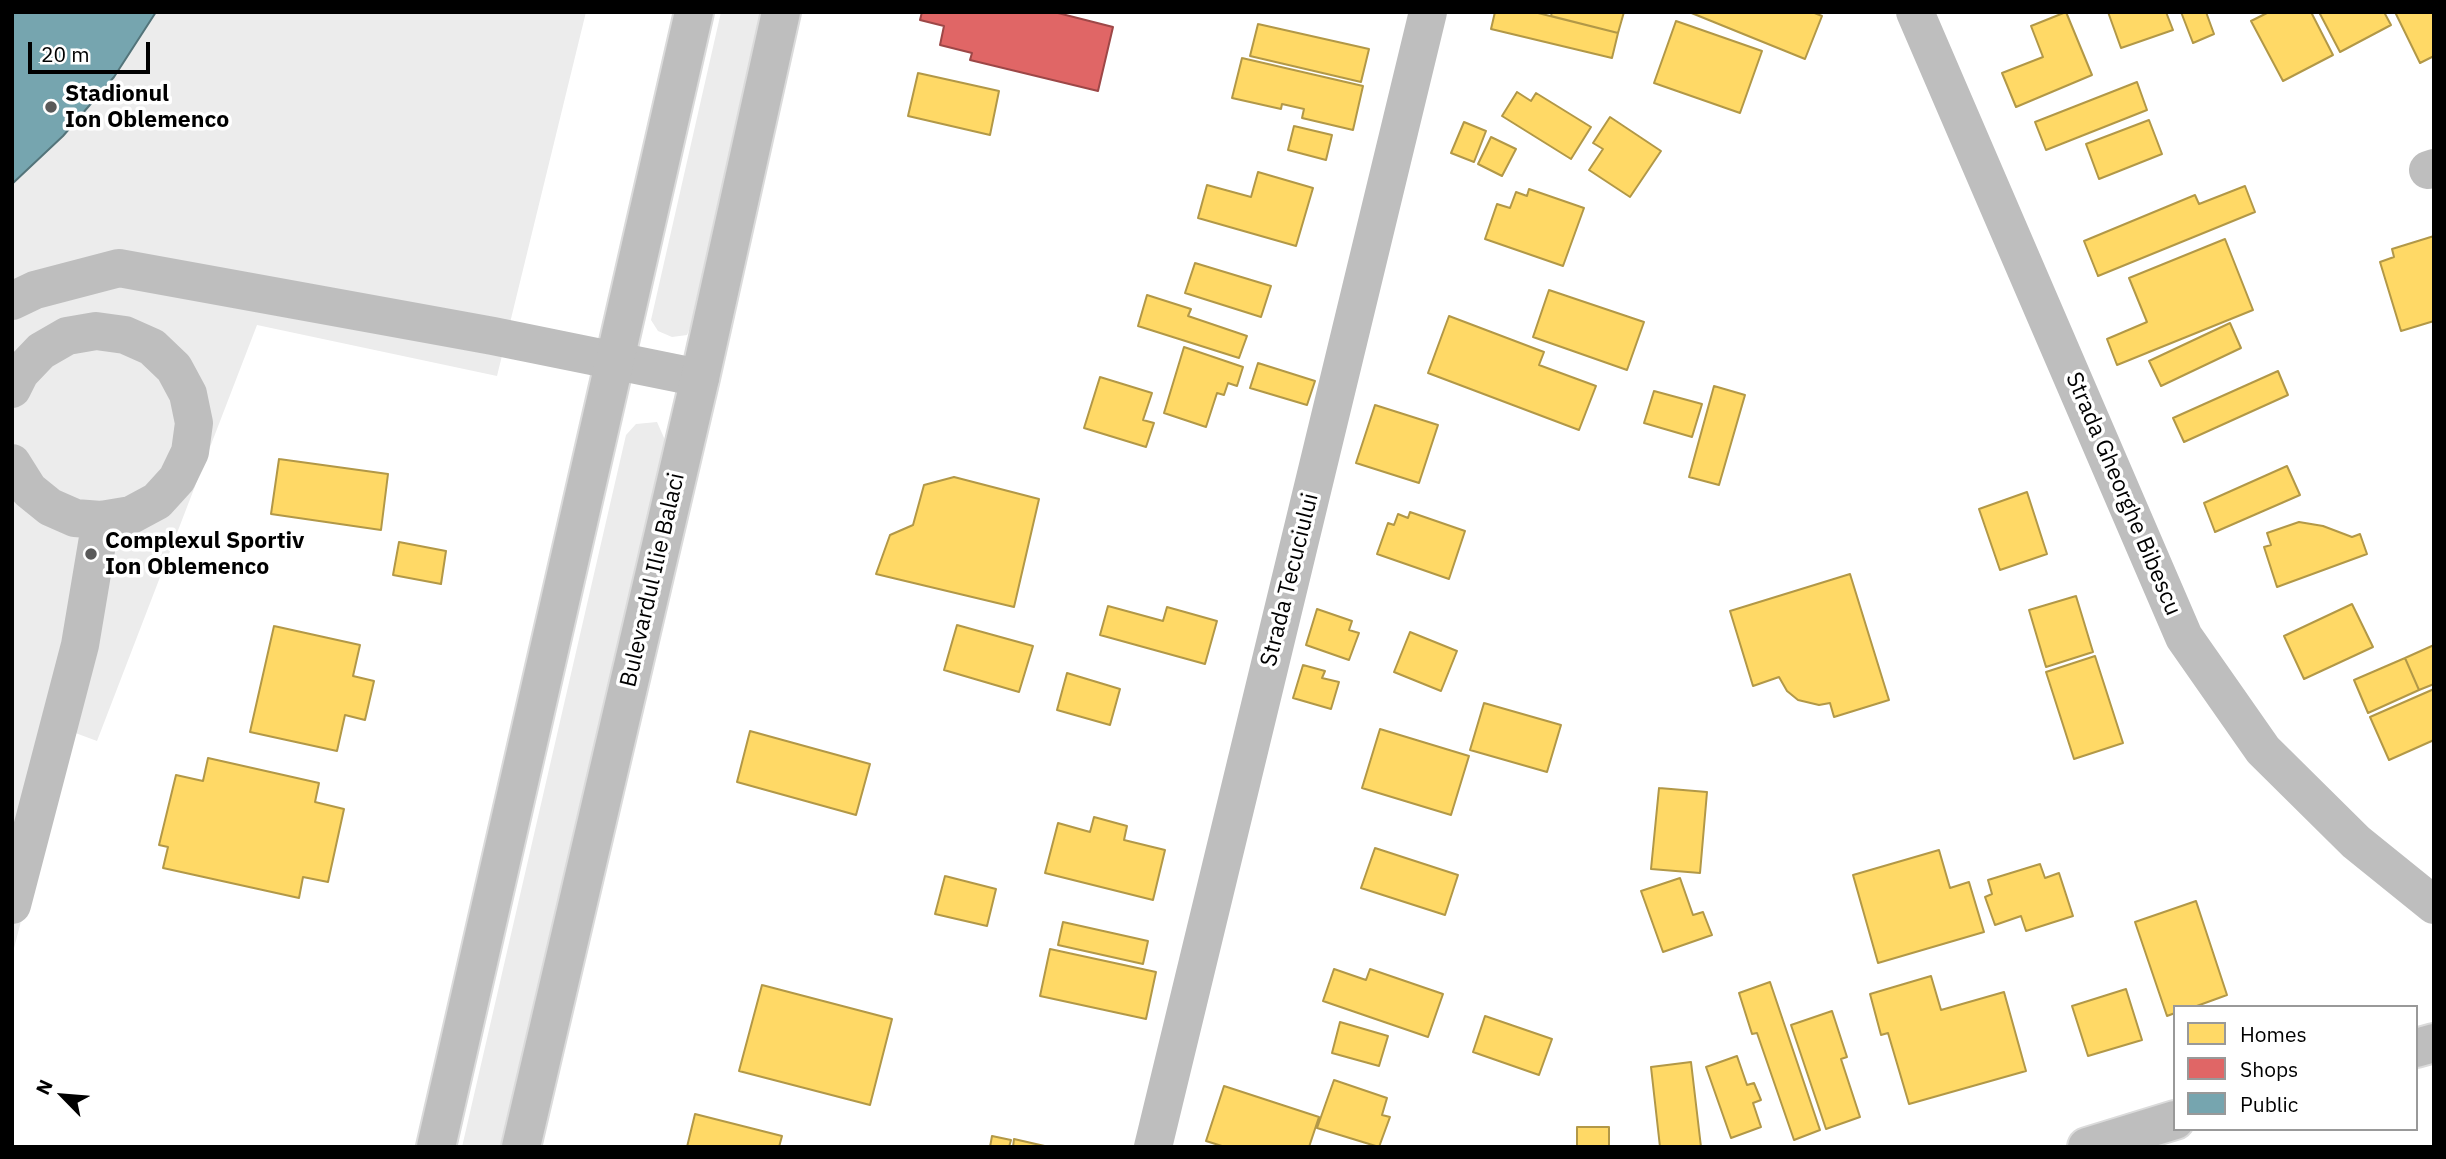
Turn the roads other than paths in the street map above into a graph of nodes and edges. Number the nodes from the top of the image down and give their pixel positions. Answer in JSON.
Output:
{"nodes":[{"id":1,"x":694,"y":12,"type":"edge"},
{"id":2,"x":781,"y":12,"type":"edge"},
{"id":3,"x":1428,"y":12,"type":"edge"},
{"id":4,"x":1915,"y":12,"type":"edge"},
{"id":5,"x":12,"y":301,"type":"edge"},
{"id":6,"x":612,"y":360,"type":"junction"},
{"id":7,"x":15,"y":376,"type":"edge"},
{"id":8,"x":700,"y":378,"type":"junction"},
{"id":9,"x":12,"y":463,"type":"edge"},
{"id":10,"x":101,"y":520,"type":"junction"},
{"id":11,"x":12,"y":905,"type":"edge"},
{"id":12,"x":2434,"y":905,"type":"edge"},
{"id":13,"x":2173,"y":1121,"type":"edge"},
{"id":14,"x":436,"y":1147,"type":"edge"},
{"id":15,"x":521,"y":1147,"type":"edge"},
{"id":16,"x":1153,"y":1147,"type":"edge"},
{"id":17,"x":2087,"y":1147,"type":"edge"}],
"edges":[{"from":1,"to":6,"type":"main road"},
{"from":2,"to":8,"type":"main road","name":"Bulevardul Ilie Balaci"},
{"from":3,"to":16,"type":"main road","name":"Strada Tecuciului"},
{"from":4,"to":12,"type":"main road","name":"Strada Gheorghe Bibescu"},
{"from":5,"to":6,"type":"main road"},
{"from":6,"to":8,"type":"main road"},
{"from":6,"to":14,"type":"main road"},
{"from":7,"to":10,"type":"main road"},
{"from":8,"to":15,"type":"main road","name":"Bulevardul Ilie Balaci"},
{"from":9,"to":10,"type":"main road"},
{"from":10,"to":11,"type":"main road"},
{"from":13,"to":17,"type":"main road"}]}
